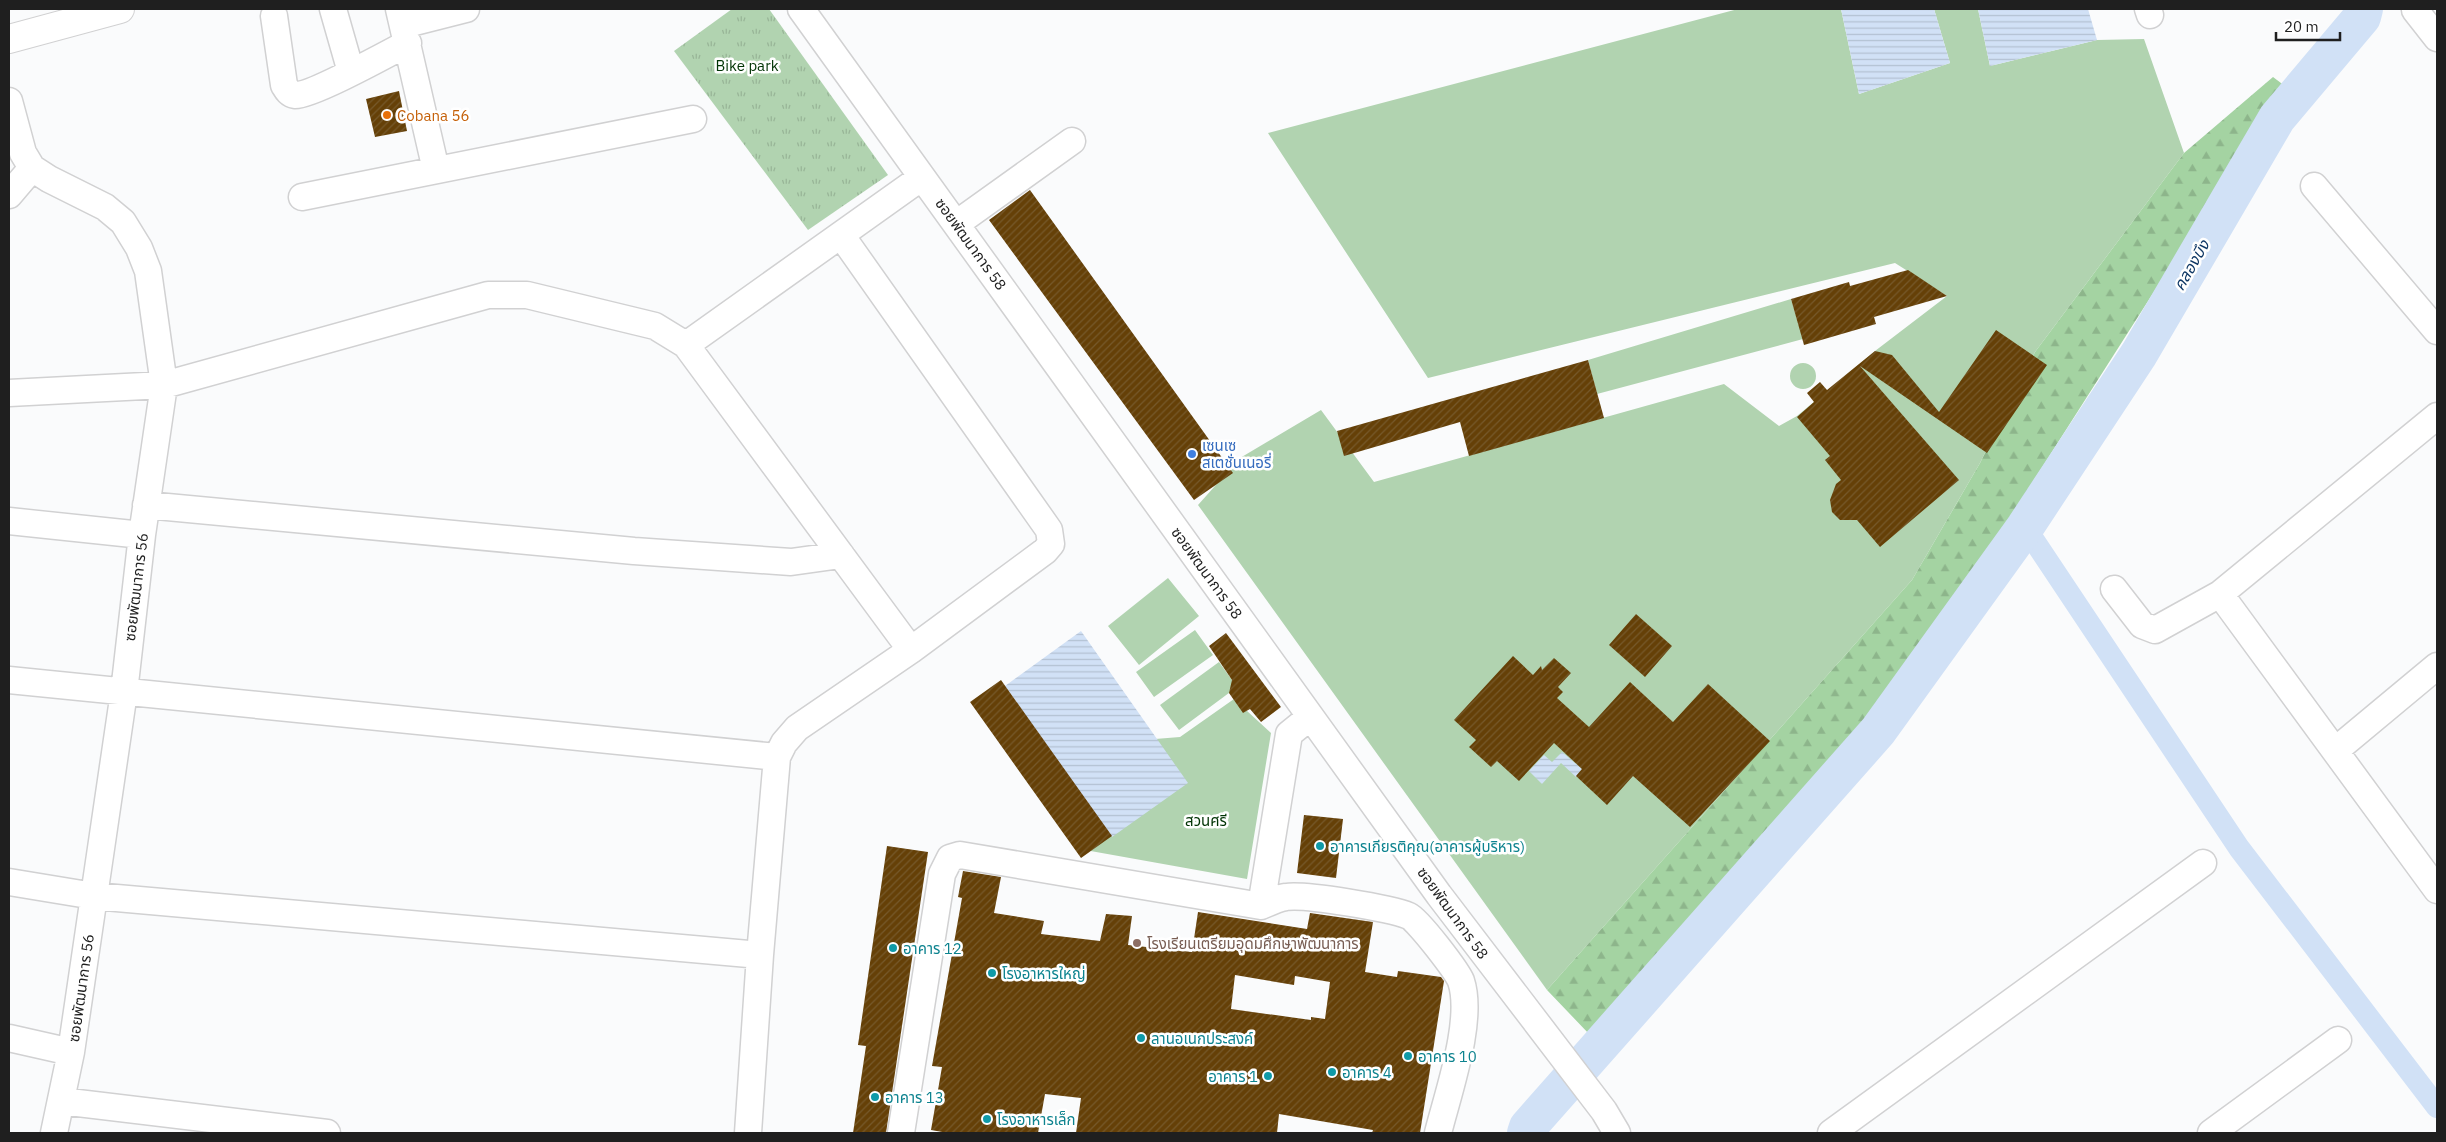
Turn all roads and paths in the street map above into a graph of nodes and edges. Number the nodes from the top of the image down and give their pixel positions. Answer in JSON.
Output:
{"nodes":[{"id":1,"x":120,"y":9,"type":"edge"},
{"id":2,"x":333,"y":9,"type":"edge"},
{"id":3,"x":466,"y":9,"type":"edge"},
{"id":4,"x":801,"y":9,"type":"edge"},
{"id":5,"x":2414,"y":10,"type":"edge"},
{"id":6,"x":274,"y":16,"type":"dead end"},
{"id":7,"x":403,"y":26,"type":"edge"},
{"id":8,"x":2437,"y":38,"type":"edge"},
{"id":9,"x":9,"y":39,"type":"edge"},
{"id":10,"x":351,"y":72,"type":"junction"},
{"id":11,"x":9,"y":101,"type":"edge"},
{"id":12,"x":693,"y":119,"type":"dead end"},
{"id":13,"x":1072,"y":141,"type":"dead end"},
{"id":14,"x":32,"y":168,"type":"junction"},
{"id":15,"x":436,"y":170,"type":"junction"},
{"id":16,"x":922,"y":177,"type":"junction"},
{"id":17,"x":2314,"y":186,"type":"dead end"},
{"id":18,"x":9,"y":195,"type":"edge"},
{"id":19,"x":302,"y":197,"type":"dead end"},
{"id":20,"x":956,"y":224,"type":"junction"},
{"id":21,"x":841,"y":235,"type":"junction"},
{"id":22,"x":2437,"y":331,"type":"edge"},
{"id":23,"x":686,"y":345,"type":"junction"},
{"id":24,"x":164,"y":385,"type":"junction"},
{"id":25,"x":9,"y":393,"type":"edge"},
{"id":26,"x":2437,"y":416,"type":"edge"},
{"id":27,"x":146,"y":505,"type":"junction"},
{"id":28,"x":9,"y":521,"type":"edge"},
{"id":29,"x":142,"y":536,"type":"junction"},
{"id":30,"x":841,"y":555,"type":"junction"},
{"id":31,"x":2114,"y":588,"type":"dead end"},
{"id":32,"x":2220,"y":594,"type":"junction"},
{"id":33,"x":911,"y":650,"type":"junction"},
{"id":34,"x":2437,"y":666,"type":"edge"},
{"id":35,"x":9,"y":680,"type":"edge"},
{"id":36,"x":124,"y":692,"type":"junction"},
{"id":37,"x":1310,"y":717,"type":"junction"},
{"id":38,"x":2336,"y":750,"type":"junction"},
{"id":39,"x":777,"y":757,"type":"junction"},
{"id":40,"x":2203,"y":863,"type":"dead end"},
{"id":41,"x":9,"y":882,"type":"edge"},
{"id":42,"x":2437,"y":890,"type":"edge"},
{"id":43,"x":94,"y":896,"type":"junction"},
{"id":44,"x":1440,"y":896,"type":"junction"},
{"id":45,"x":1261,"y":906,"type":"junction"},
{"id":46,"x":1411,"y":917,"type":"junction"},
{"id":47,"x":760,"y":955,"type":"junction"},
{"id":48,"x":9,"y":1038,"type":"edge"},
{"id":49,"x":2338,"y":1040,"type":"dead end"},
{"id":50,"x":71,"y":1052,"type":"junction"},
{"id":51,"x":61,"y":1101,"type":"junction"},
{"id":52,"x":746,"y":1132,"type":"edge"},
{"id":53,"x":54,"y":1133,"type":"edge"},
{"id":54,"x":327,"y":1133,"type":"edge"},
{"id":55,"x":900,"y":1133,"type":"edge"},
{"id":56,"x":1438,"y":1133,"type":"edge"},
{"id":57,"x":1617,"y":1133,"type":"edge"},
{"id":58,"x":1831,"y":1133,"type":"edge"},
{"id":59,"x":2211,"y":1133,"type":"edge"}],
"edges":[{"from":1,"to":9,"type":"main road"},
{"from":2,"to":10,"type":"street"},
{"from":3,"to":7,"type":"street"},
{"from":4,"to":16,"type":"street","name":"ซอยพัฒนาการ 58"},
{"from":5,"to":8,"type":"street"},
{"from":6,"to":10,"type":"street"},
{"from":7,"to":10,"type":"street"},
{"from":7,"to":15,"type":"street"},
{"from":11,"to":14,"type":"street"},
{"from":12,"to":15,"type":"street"},
{"from":13,"to":20,"type":"street"},
{"from":14,"to":18,"type":"street"},
{"from":14,"to":24,"type":"street","name":"ซอยพัฒนาการ 56"},
{"from":15,"to":19,"type":"street"},
{"from":16,"to":20,"type":"street","name":"ซอยพัฒนาการ 58"},
{"from":16,"to":21,"type":"street"},
{"from":17,"to":22,"type":"street"},
{"from":20,"to":37,"type":"street","name":"ซอยพัฒนาการ 58"},
{"from":21,"to":23,"type":"street"},
{"from":21,"to":33,"type":"street"},
{"from":23,"to":24,"type":"street"},
{"from":23,"to":30,"type":"street"},
{"from":24,"to":25,"type":"street"},
{"from":24,"to":27,"type":"street","name":"ซอยพัฒนาการ 56"},
{"from":26,"to":32,"type":"street"},
{"from":27,"to":29,"type":"street","name":"ซอยพัฒนาการ 56"},
{"from":27,"to":30,"type":"street"},
{"from":28,"to":29,"type":"street"},
{"from":29,"to":36,"type":"street","name":"ซอยพัฒนาการ 56"},
{"from":30,"to":33,"type":"street"},
{"from":31,"to":32,"type":"street"},
{"from":32,"to":38,"type":"street"},
{"from":33,"to":39,"type":"street"},
{"from":34,"to":38,"type":"street"},
{"from":35,"to":36,"type":"street"},
{"from":36,"to":39,"type":"street"},
{"from":36,"to":43,"type":"street","name":"ซอยพัฒนาการ 56"},
{"from":37,"to":44,"type":"street","name":"ซอยพัฒนาการ 58"},
{"from":37,"to":45,"type":"street"},
{"from":38,"to":42,"type":"street"},
{"from":39,"to":47,"type":"street"},
{"from":40,"to":58,"type":"street"},
{"from":41,"to":43,"type":"street"},
{"from":43,"to":47,"type":"street"},
{"from":43,"to":50,"type":"street","name":"ซอยพัฒนาการ 56"},
{"from":44,"to":46,"type":"street"},
{"from":44,"to":57,"type":"street","name":"ซอยพัฒนาการ 58"},
{"from":45,"to":46,"type":"street"},
{"from":45,"to":55,"type":"street"},
{"from":46,"to":56,"type":"street"},
{"from":47,"to":52,"type":"street"},
{"from":48,"to":50,"type":"street"},
{"from":49,"to":59,"type":"street"},
{"from":50,"to":51,"type":"street","name":"ซอยพัฒนาการ 56"},
{"from":51,"to":53,"type":"street","name":"ซอยพัฒนาการ 56"},
{"from":51,"to":54,"type":"street"}]}
